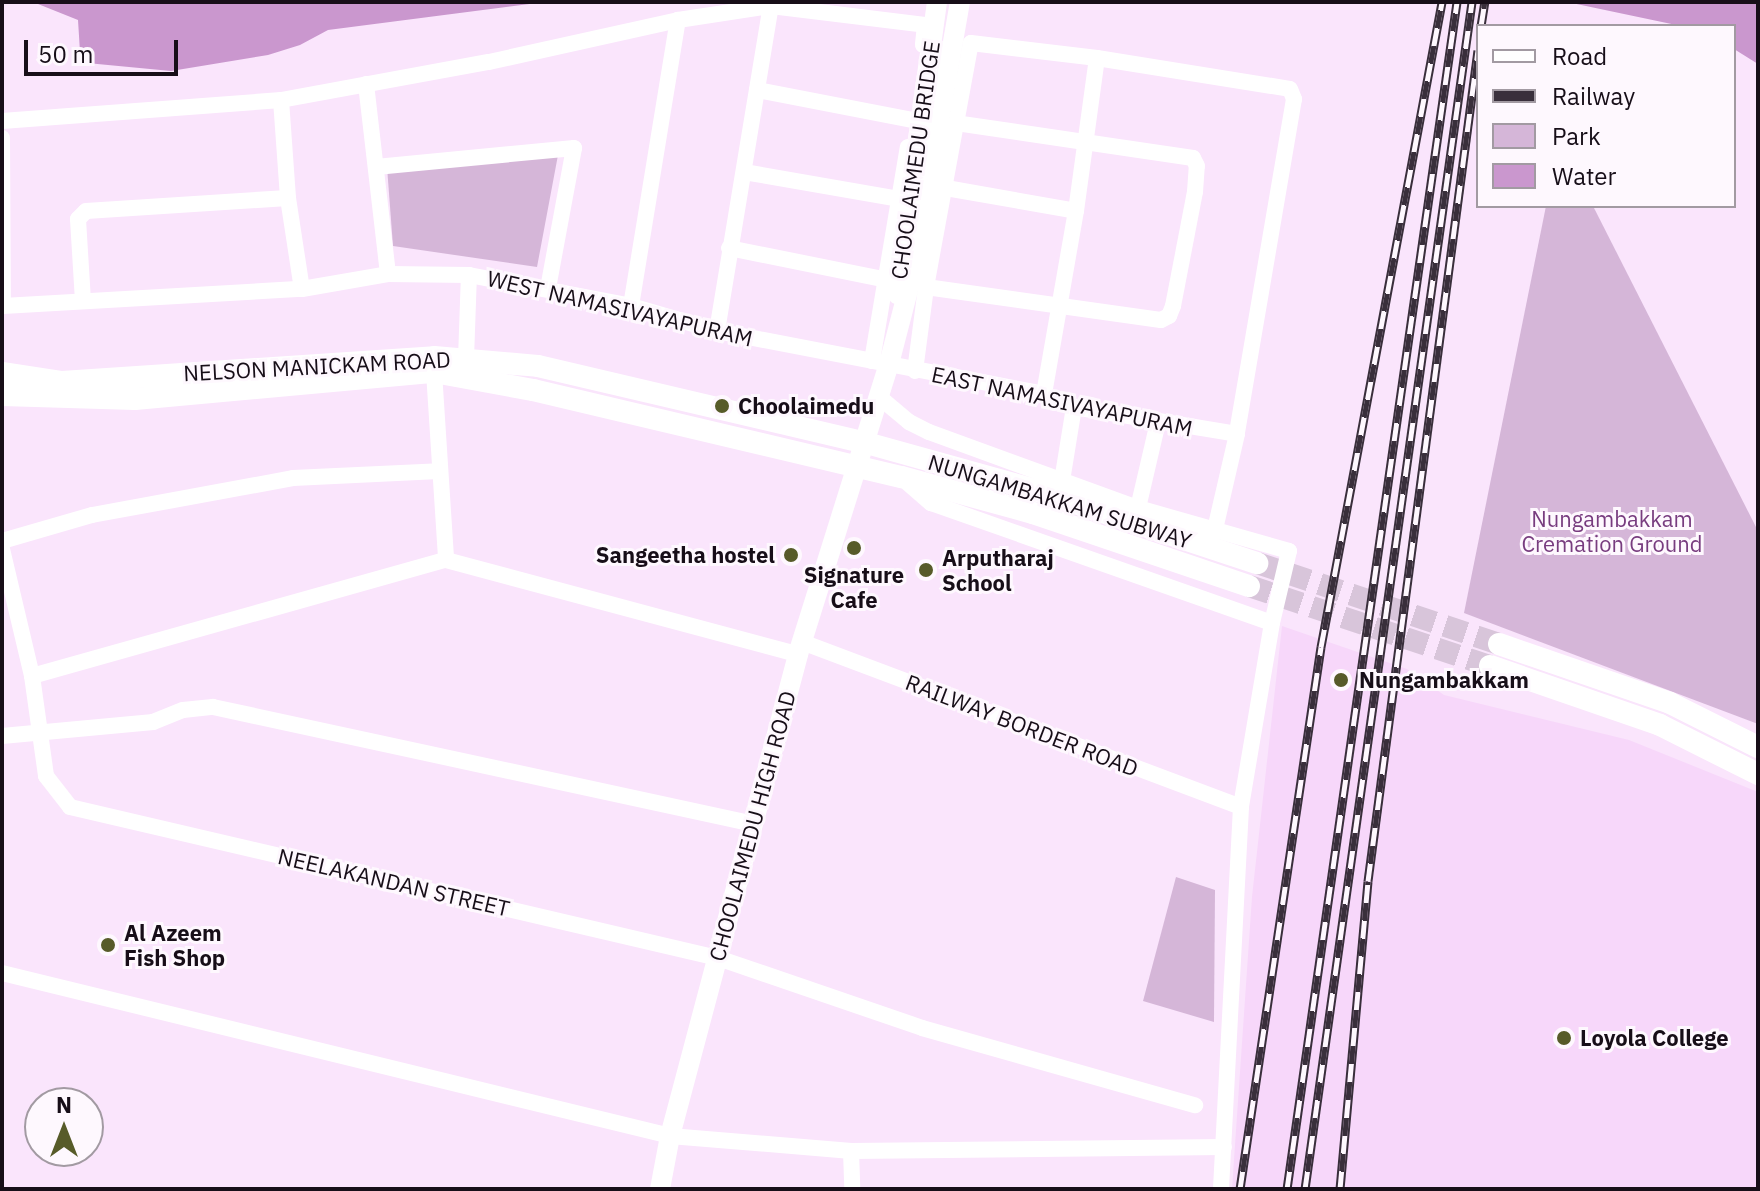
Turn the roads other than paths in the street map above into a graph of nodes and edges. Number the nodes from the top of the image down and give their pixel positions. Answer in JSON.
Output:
{"nodes":[{"id":1,"x":937,"y":2,"type":"edge"},
{"id":2,"x":960,"y":4,"type":"edge"},
{"id":3,"x":771,"y":6,"type":"junction"},
{"id":4,"x":678,"y":20,"type":"junction"},
{"id":5,"x":1097,"y":58,"type":"junction"},
{"id":6,"x":366,"y":84,"type":"junction"},
{"id":7,"x":757,"y":90,"type":"junction"},
{"id":8,"x":281,"y":100,"type":"junction"},
{"id":9,"x":913,"y":120,"type":"junction"},
{"id":10,"x":2,"y":121,"type":"edge"},
{"id":11,"x":957,"y":123,"type":"junction"},
{"id":12,"x":2,"y":138,"type":"edge"},
{"id":13,"x":1085,"y":142,"type":"junction"},
{"id":14,"x":376,"y":167,"type":"junction"},
{"id":15,"x":744,"y":172,"type":"junction"},
{"id":16,"x":946,"y":188,"type":"junction"},
{"id":17,"x":288,"y":198,"type":"junction"},
{"id":18,"x":899,"y":199,"type":"junction"},
{"id":19,"x":1076,"y":211,"type":"junction"},
{"id":20,"x":729,"y":248,"type":"junction"},
{"id":21,"x":388,"y":274,"type":"junction"},
{"id":22,"x":469,"y":275,"type":"junction"},
{"id":23,"x":887,"y":280,"type":"junction"},
{"id":24,"x":926,"y":287,"type":"junction"},
{"id":25,"x":548,"y":288,"type":"junction"},
{"id":26,"x":302,"y":289,"type":"junction"},
{"id":27,"x":83,"y":301,"type":"junction"},
{"id":28,"x":631,"y":306,"type":"junction"},
{"id":29,"x":1059,"y":308,"type":"junction"},
{"id":30,"x":898,"y":318,"type":"junction"},
{"id":31,"x":717,"y":331,"type":"junction"},
{"id":32,"x":466,"y":359,"type":"junction"},
{"id":33,"x":881,"y":363,"type":"junction"},
{"id":34,"x":915,"y":371,"type":"junction"},
{"id":35,"x":434,"y":372,"type":"junction"},
{"id":36,"x":2,"y":373,"type":"edge"},
{"id":37,"x":1044,"y":394,"type":"junction"},
{"id":38,"x":2,"y":395,"type":"edge"},
{"id":39,"x":878,"y":396,"type":"junction"},
{"id":40,"x":1074,"y":407,"type":"junction"},
{"id":41,"x":1158,"y":422,"type":"junction"},
{"id":42,"x":1237,"y":434,"type":"junction"},
{"id":43,"x":863,"y":442,"type":"junction"},
{"id":44,"x":855,"y":466,"type":"junction"},
{"id":45,"x":439,"y":471,"type":"junction"},
{"id":46,"x":902,"y":477,"type":"junction"},
{"id":47,"x":1062,"y":481,"type":"junction"},
{"id":48,"x":1138,"y":508,"type":"junction"},
{"id":49,"x":1215,"y":529,"type":"junction"},
{"id":50,"x":2,"y":541,"type":"edge"},
{"id":51,"x":2,"y":549,"type":"edge"},
{"id":52,"x":446,"y":560,"type":"junction"},
{"id":53,"x":1257,"y":563,"type":"tunnel mouth"},
{"id":54,"x":1249,"y":586,"type":"tunnel mouth"},
{"id":55,"x":1272,"y":623,"type":"junction"},
{"id":56,"x":1499,"y":644,"type":"tunnel mouth"},
{"id":57,"x":800,"y":648,"type":"junction"},
{"id":58,"x":1490,"y":666,"type":"tunnel mouth"},
{"id":59,"x":32,"y":676,"type":"junction"},
{"id":60,"x":39,"y":734,"type":"junction"},
{"id":61,"x":2,"y":736,"type":"edge"},
{"id":62,"x":1758,"y":747,"type":"edge"},
{"id":63,"x":1758,"y":774,"type":"edge"},
{"id":64,"x":1241,"y":807,"type":"junction"},
{"id":65,"x":754,"y":824,"type":"junction"},
{"id":66,"x":718,"y":958,"type":"junction"},
{"id":67,"x":2,"y":973,"type":"edge"},
{"id":68,"x":1195,"y":1105,"type":"dead end"},
{"id":69,"x":670,"y":1136,"type":"junction"},
{"id":70,"x":1224,"y":1147,"type":"junction"},
{"id":71,"x":851,"y":1151,"type":"junction"},
{"id":72,"x":660,"y":1189,"type":"edge"},
{"id":73,"x":852,"y":1189,"type":"edge"},
{"id":74,"x":1221,"y":1189,"type":"edge"}],
"edges":[{"from":1,"to":30,"type":"street","name":"CHOOLAIMEDU BRIDGE"},
{"from":2,"to":30,"type":"street"},
{"from":3,"to":4,"type":"street"},
{"from":3,"to":7,"type":"street"},
{"from":3,"to":9,"type":"street"},
{"from":4,"to":6,"type":"street"},
{"from":4,"to":28,"type":"street"},
{"from":5,"to":11,"type":"street"},
{"from":5,"to":13,"type":"street"},
{"from":5,"to":42,"type":"street"},
{"from":6,"to":8,"type":"street"},
{"from":6,"to":14,"type":"street"},
{"from":7,"to":9,"type":"street"},
{"from":7,"to":15,"type":"street"},
{"from":8,"to":10,"type":"street"},
{"from":8,"to":17,"type":"street"},
{"from":9,"to":18,"type":"street"},
{"from":11,"to":13,"type":"street"},
{"from":11,"to":16,"type":"street"},
{"from":12,"to":27,"type":"street","name":"WEST NAMASIVAYAPURAM"},
{"from":13,"to":19,"type":"street"},
{"from":13,"to":29,"type":"street"},
{"from":14,"to":21,"type":"street"},
{"from":14,"to":25,"type":"street"},
{"from":15,"to":18,"type":"street"},
{"from":15,"to":20,"type":"street"},
{"from":16,"to":19,"type":"street"},
{"from":16,"to":24,"type":"street"},
{"from":17,"to":26,"type":"street"},
{"from":17,"to":27,"type":"street"},
{"from":18,"to":23,"type":"street"},
{"from":19,"to":29,"type":"street"},
{"from":20,"to":23,"type":"street"},
{"from":20,"to":31,"type":"street"},
{"from":21,"to":22,"type":"street","name":"WEST NAMASIVAYAPURAM"},
{"from":21,"to":26,"type":"street","name":"WEST NAMASIVAYAPURAM"},
{"from":22,"to":25,"type":"street","name":"WEST NAMASIVAYAPURAM"},
{"from":22,"to":32,"type":"street"},
{"from":23,"to":33,"type":"street"},
{"from":24,"to":29,"type":"street"},
{"from":24,"to":34,"type":"street"},
{"from":25,"to":28,"type":"street","name":"WEST NAMASIVAYAPURAM"},
{"from":26,"to":27,"type":"street","name":"WEST NAMASIVAYAPURAM"},
{"from":28,"to":31,"type":"street","name":"WEST NAMASIVAYAPURAM"},
{"from":29,"to":37,"type":"street"},
{"from":30,"to":33,"type":"street"},
{"from":31,"to":33,"type":"street","name":"WEST NAMASIVAYAPURAM"},
{"from":32,"to":36,"type":"main road","name":"NELSON MANICKAM ROAD"},
{"from":32,"to":43,"type":"main road","name":"NELSON MANICKAM ROAD"},
{"from":33,"to":34,"type":"street","name":"EAST NAMASIVAYAPURAM"},
{"from":33,"to":39,"type":"street"},
{"from":34,"to":37,"type":"street","name":"EAST NAMASIVAYAPURAM"},
{"from":35,"to":38,"type":"main road","name":"NELSON MANICKAM ROAD"},
{"from":35,"to":44,"type":"main road","name":"NELSON MANICKAM ROAD"},
{"from":35,"to":45,"type":"street"},
{"from":37,"to":40,"type":"street","name":"EAST NAMASIVAYAPURAM"},
{"from":39,"to":43,"type":"street"},
{"from":39,"to":47,"type":"street"},
{"from":40,"to":41,"type":"street","name":"EAST NAMASIVAYAPURAM"},
{"from":40,"to":47,"type":"street"},
{"from":41,"to":42,"type":"street","name":"EAST NAMASIVAYAPURAM"},
{"from":41,"to":48,"type":"street"},
{"from":42,"to":49,"type":"street"},
{"from":43,"to":44,"type":"street","name":"CHOOLAIMEDU HIGH ROAD"},
{"from":43,"to":53,"type":"main road","name":"NUNGAMBAKKAM SUBWAY"},
{"from":44,"to":46,"type":"main road","name":"NUNGAMBAKKAM SUBWAY"},
{"from":44,"to":57,"type":"street","name":"CHOOLAIMEDU HIGH ROAD"},
{"from":45,"to":50,"type":"street"},
{"from":45,"to":52,"type":"street"},
{"from":46,"to":54,"type":"main road","name":"NUNGAMBAKKAM SUBWAY"},
{"from":46,"to":55,"type":"street"},
{"from":47,"to":48,"type":"street"},
{"from":48,"to":49,"type":"street"},
{"from":49,"to":55,"type":"street"},
{"from":51,"to":59,"type":"street"},
{"from":52,"to":57,"type":"street","name":"RAILWAY BORDER ROAD"},
{"from":52,"to":59,"type":"street"},
{"from":55,"to":64,"type":"street"},
{"from":56,"to":62,"type":"main road"},
{"from":57,"to":64,"type":"street","name":"RAILWAY BORDER ROAD"},
{"from":57,"to":65,"type":"street","name":"CHOOLAIMEDU HIGH ROAD"},
{"from":58,"to":63,"type":"main road"},
{"from":59,"to":60,"type":"street"},
{"from":60,"to":61,"type":"street"},
{"from":60,"to":65,"type":"street"},
{"from":60,"to":66,"type":"street","name":"NEELAKANDAN STREET"},
{"from":64,"to":70,"type":"street"},
{"from":65,"to":66,"type":"street","name":"CHOOLAIMEDU HIGH ROAD"},
{"from":66,"to":68,"type":"street","name":"NEELAKANDAN STREET"},
{"from":66,"to":69,"type":"street","name":"CHOOLAIMEDU HIGH ROAD"},
{"from":67,"to":69,"type":"street"},
{"from":69,"to":71,"type":"street"},
{"from":69,"to":72,"type":"street","name":"CHOOLAIMEDU HIGH ROAD"},
{"from":70,"to":71,"type":"street"},
{"from":70,"to":74,"type":"street"},
{"from":71,"to":73,"type":"street"}]}
